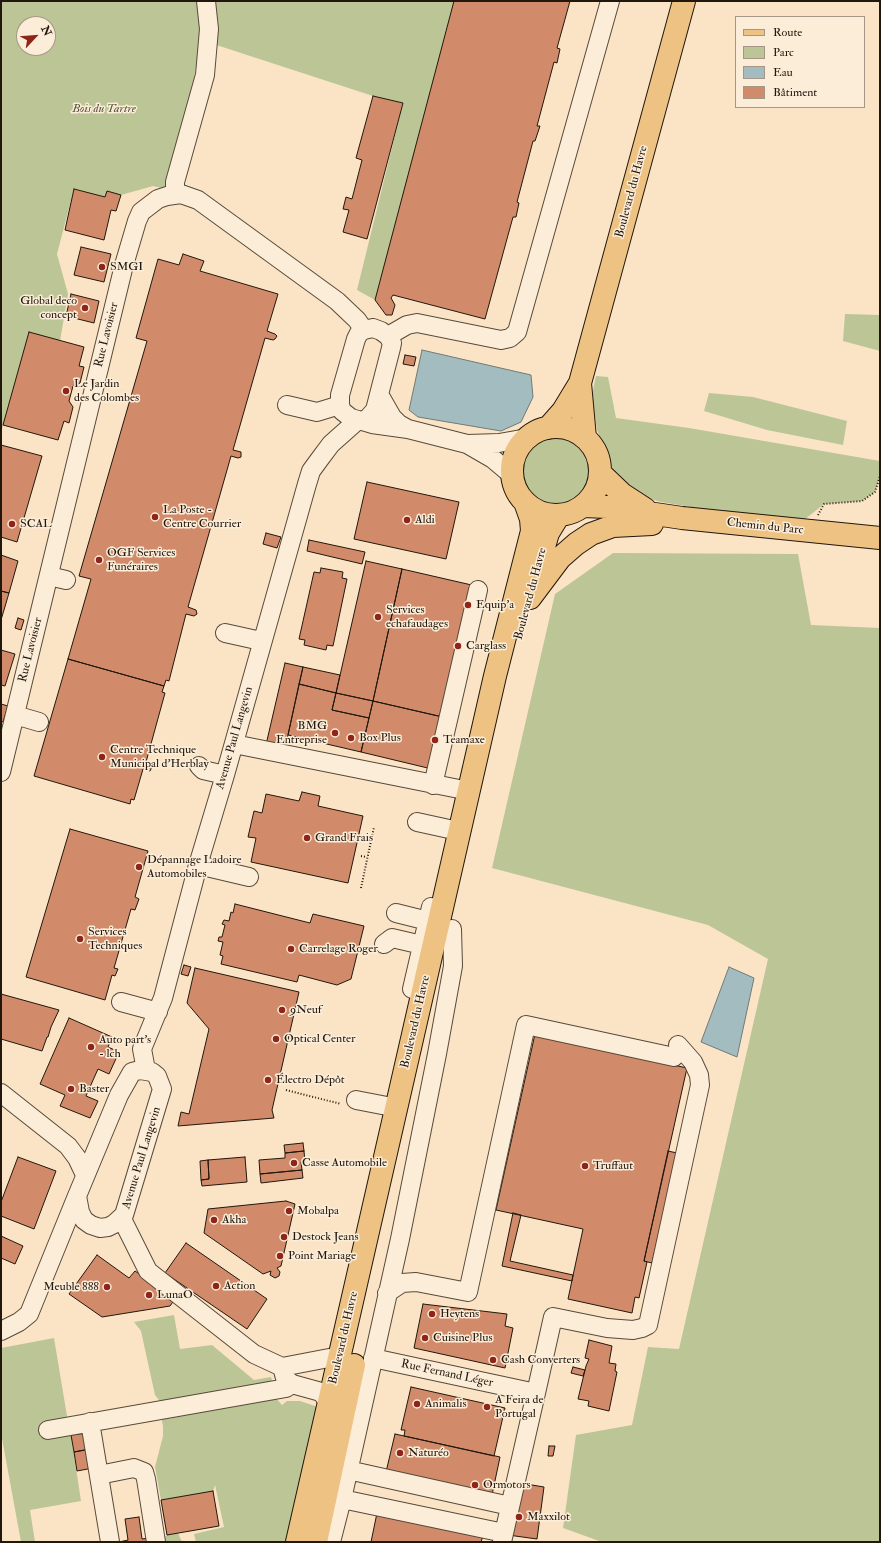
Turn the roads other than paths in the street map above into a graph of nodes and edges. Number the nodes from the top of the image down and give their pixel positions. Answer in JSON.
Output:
{"nodes":[{"id":1,"x":206,"y":1,"type":"edge"},
{"id":2,"x":610,"y":1,"type":"edge"},
{"id":3,"x":684,"y":1,"type":"edge"},
{"id":4,"x":175,"y":194,"type":"junction"},
{"id":5,"x":364,"y":330,"type":"junction"},
{"id":6,"x":388,"y":336,"type":"junction"},
{"id":7,"x":580,"y":383,"type":"junction"},
{"id":8,"x":380,"y":396,"type":"junction"},
{"id":9,"x":340,"y":405,"type":"junction"},
{"id":10,"x":287,"y":406,"type":"dead end"},
{"id":11,"x":360,"y":421,"type":"junction"},
{"id":12,"x":548,"y":428,"type":"junction"},
{"id":13,"x":408,"y":429,"type":"junction"},
{"id":14,"x":527,"y":438,"type":"junction"},
{"id":15,"x":585,"y":438,"type":"junction"},
{"id":16,"x":467,"y":444,"type":"junction"},
{"id":17,"x":600,"y":473,"type":"junction"},
{"id":18,"x":512,"y":475,"type":"junction"},
{"id":19,"x":525,"y":502,"type":"junction"},
{"id":20,"x":583,"y":506,"type":"junction"},
{"id":21,"x":651,"y":513,"type":"junction"},
{"id":22,"x":559,"y":515,"type":"junction"},
{"id":23,"x":730,"y":523,"type":"junction"},
{"id":24,"x":880,"y":538,"type":"edge"},
{"id":25,"x":49,"y":576,"type":"junction"},
{"id":26,"x":66,"y":580,"type":"dead end"},
{"id":27,"x":478,"y":590,"type":"dead end"},
{"id":28,"x":530,"y":598,"type":"junction"},
{"id":29,"x":225,"y":633,"type":"dead end"},
{"id":30,"x":261,"y":641,"type":"junction"},
{"id":31,"x":495,"y":676,"type":"junction"},
{"id":32,"x":15,"y":715,"type":"junction"},
{"id":33,"x":39,"y":722,"type":"dead end"},
{"id":34,"x":234,"y":744,"type":"junction"},
{"id":35,"x":199,"y":766,"type":"dead end"},
{"id":36,"x":1,"y":772,"type":"edge"},
{"id":37,"x":225,"y":775,"type":"junction"},
{"id":38,"x":433,"y":785,"type":"junction"},
{"id":39,"x":459,"y":789,"type":"junction"},
{"id":40,"x":417,"y":822,"type":"dead end"},
{"id":41,"x":449,"y":829,"type":"junction"},
{"id":42,"x":198,"y":865,"type":"junction"},
{"id":43,"x":249,"y":877,"type":"dead end"},
{"id":44,"x":396,"y":913,"type":"dead end"},
{"id":45,"x":428,"y":921,"type":"junction"},
{"id":46,"x":452,"y":929,"type":"junction"},
{"id":47,"x":384,"y":944,"type":"dead end"},
{"id":48,"x":422,"y":945,"type":"junction"},
{"id":49,"x":121,"y":1002,"type":"dead end"},
{"id":50,"x":158,"y":1012,"type":"junction"},
{"id":51,"x":146,"y":1070,"type":"junction"},
{"id":52,"x":1,"y":1093,"type":"edge"},
{"id":53,"x":351,"y":1103,"type":"road end"},
{"id":54,"x":387,"y":1106,"type":"junction"},
{"id":55,"x":85,"y":1174,"type":"junction"},
{"id":56,"x":77,"y":1196,"type":"junction"},
{"id":57,"x":122,"y":1219,"type":"junction"},
{"id":58,"x":91,"y":1225,"type":"junction"},
{"id":59,"x":56,"y":1248,"type":"junction"},
{"id":60,"x":387,"y":1293,"type":"junction"},
{"id":61,"x":1,"y":1331,"type":"edge"},
{"id":62,"x":329,"y":1358,"type":"junction"},
{"id":63,"x":373,"y":1358,"type":"junction"},
{"id":64,"x":282,"y":1367,"type":"junction"},
{"id":65,"x":292,"y":1384,"type":"junction"},
{"id":66,"x":536,"y":1393,"type":"junction"},
{"id":67,"x":325,"y":1398,"type":"junction"},
{"id":68,"x":90,"y":1422,"type":"junction"},
{"id":69,"x":48,"y":1430,"type":"dead end"},
{"id":70,"x":348,"y":1470,"type":"junction"},
{"id":71,"x":99,"y":1475,"type":"junction"},
{"id":72,"x":342,"y":1500,"type":"junction"},
{"id":73,"x":510,"y":1506,"type":"junction"},
{"id":74,"x":503,"y":1538,"type":"edge"},
{"id":75,"x":110,"y":1542,"type":"edge"},
{"id":76,"x":156,"y":1542,"type":"edge"},
{"id":77,"x":297,"y":1542,"type":"edge"},
{"id":78,"x":316,"y":1542,"type":"edge"},
{"id":79,"x":331,"y":1542,"type":"edge"}],
"edges":[{"from":1,"to":4,"type":"street"},
{"from":2,"to":6,"type":"street"},
{"from":3,"to":7,"type":"main road","name":"Boulevard du Havre"},
{"from":4,"to":5,"type":"street"},
{"from":4,"to":25,"type":"street","name":"Rue Lavoisier"},
{"from":5,"to":6,"type":"street"},
{"from":5,"to":9,"type":"street"},
{"from":6,"to":8,"type":"street","name":"Avenue Paul Langevin"},
{"from":7,"to":12,"type":"main road","name":"Boulevard du Havre"},
{"from":7,"to":15,"type":"main road","name":"Boulevard du Havre"},
{"from":8,"to":11,"type":"street","name":"Avenue Paul Langevin"},
{"from":8,"to":13,"type":"street"},
{"from":9,"to":10,"type":"street"},
{"from":9,"to":11,"type":"street"},
{"from":11,"to":13,"type":"street"},
{"from":11,"to":30,"type":"street","name":"Avenue Paul Langevin"},
{"from":12,"to":14,"type":"main road","name":"Boulevard du Havre"},
{"from":12,"to":15,"type":"main road","name":"Boulevard du Havre"},
{"from":13,"to":16,"type":"street"},
{"from":14,"to":16,"type":"street"},
{"from":14,"to":18,"type":"main road","name":"Boulevard du Havre"},
{"from":15,"to":17,"type":"main road","name":"Boulevard du Havre"},
{"from":16,"to":18,"type":"street"},
{"from":17,"to":20,"type":"main road","name":"Boulevard du Havre"},
{"from":17,"to":21,"type":"main road","name":"Chemin du Parc"},
{"from":18,"to":19,"type":"main road","name":"Boulevard du Havre"},
{"from":19,"to":22,"type":"main road","name":"Boulevard du Havre"},
{"from":19,"to":31,"type":"main road","name":"Boulevard du Havre"},
{"from":20,"to":21,"type":"main road","name":"Chemin du Parc"},
{"from":20,"to":22,"type":"main road","name":"Boulevard du Havre"},
{"from":21,"to":23,"type":"main road","name":"Chemin du Parc"},
{"from":22,"to":28,"type":"main road","name":"Boulevard du Havre"},
{"from":23,"to":24,"type":"main road","name":"Chemin du Parc"},
{"from":23,"to":28,"type":"main road"},
{"from":25,"to":26,"type":"street"},
{"from":25,"to":32,"type":"street","name":"Rue Lavoisier"},
{"from":27,"to":38,"type":"street"},
{"from":28,"to":46,"type":"main road","name":"Boulevard du Havre"},
{"from":29,"to":30,"type":"street"},
{"from":30,"to":34,"type":"street","name":"Avenue Paul Langevin"},
{"from":31,"to":39,"type":"street"},
{"from":31,"to":67,"type":"main road","name":"Boulevard du Havre"},
{"from":32,"to":33,"type":"street"},
{"from":32,"to":36,"type":"street","name":"Rue Lavoisier"},
{"from":34,"to":37,"type":"street","name":"Avenue Paul Langevin"},
{"from":34,"to":38,"type":"street"},
{"from":35,"to":37,"type":"street"},
{"from":37,"to":42,"type":"street","name":"Avenue Paul Langevin"},
{"from":38,"to":39,"type":"street"},
{"from":39,"to":41,"type":"street"},
{"from":40,"to":41,"type":"street"},
{"from":41,"to":45,"type":"street"},
{"from":42,"to":43,"type":"street"},
{"from":42,"to":50,"type":"street","name":"Avenue Paul Langevin"},
{"from":44,"to":45,"type":"street"},
{"from":45,"to":48,"type":"street"},
{"from":46,"to":60,"type":"street"},
{"from":46,"to":78,"type":"main road","name":"Boulevard du Havre"},
{"from":47,"to":48,"type":"street"},
{"from":48,"to":54,"type":"street"},
{"from":49,"to":50,"type":"street"},
{"from":50,"to":51,"type":"street","name":"Avenue Paul Langevin"},
{"from":51,"to":55,"type":"street","name":"Avenue Paul Langevin"},
{"from":51,"to":57,"type":"street","name":"Avenue Paul Langevin"},
{"from":52,"to":55,"type":"street"},
{"from":53,"to":54,"type":"street"},
{"from":54,"to":62,"type":"street"},
{"from":55,"to":56,"type":"street","name":"Avenue Paul Langevin"},
{"from":56,"to":58,"type":"street"},
{"from":56,"to":59,"type":"street","name":"Avenue Paul Langevin"},
{"from":57,"to":58,"type":"street","name":"Avenue Paul Langevin"},
{"from":57,"to":64,"type":"street"},
{"from":58,"to":59,"type":"street","name":"Avenue Paul Langevin"},
{"from":59,"to":61,"type":"street","name":"Avenue Paul Langevin"},
{"from":60,"to":63,"type":"street"},
{"from":60,"to":66,"type":"street"},
{"from":62,"to":64,"type":"street"},
{"from":62,"to":67,"type":"street"},
{"from":63,"to":66,"type":"street","name":"Rue Fernand Léger"},
{"from":63,"to":70,"type":"street"},
{"from":64,"to":65,"type":"street"},
{"from":65,"to":67,"type":"street"},
{"from":65,"to":68,"type":"street"},
{"from":66,"to":73,"type":"street"},
{"from":67,"to":77,"type":"main road","name":"Boulevard du Havre"},
{"from":68,"to":69,"type":"street"},
{"from":68,"to":71,"type":"street"},
{"from":70,"to":72,"type":"street"},
{"from":70,"to":73,"type":"street"},
{"from":71,"to":75,"type":"street"},
{"from":71,"to":76,"type":"street"},
{"from":72,"to":74,"type":"street"},
{"from":72,"to":79,"type":"street"},
{"from":73,"to":74,"type":"street"}]}
